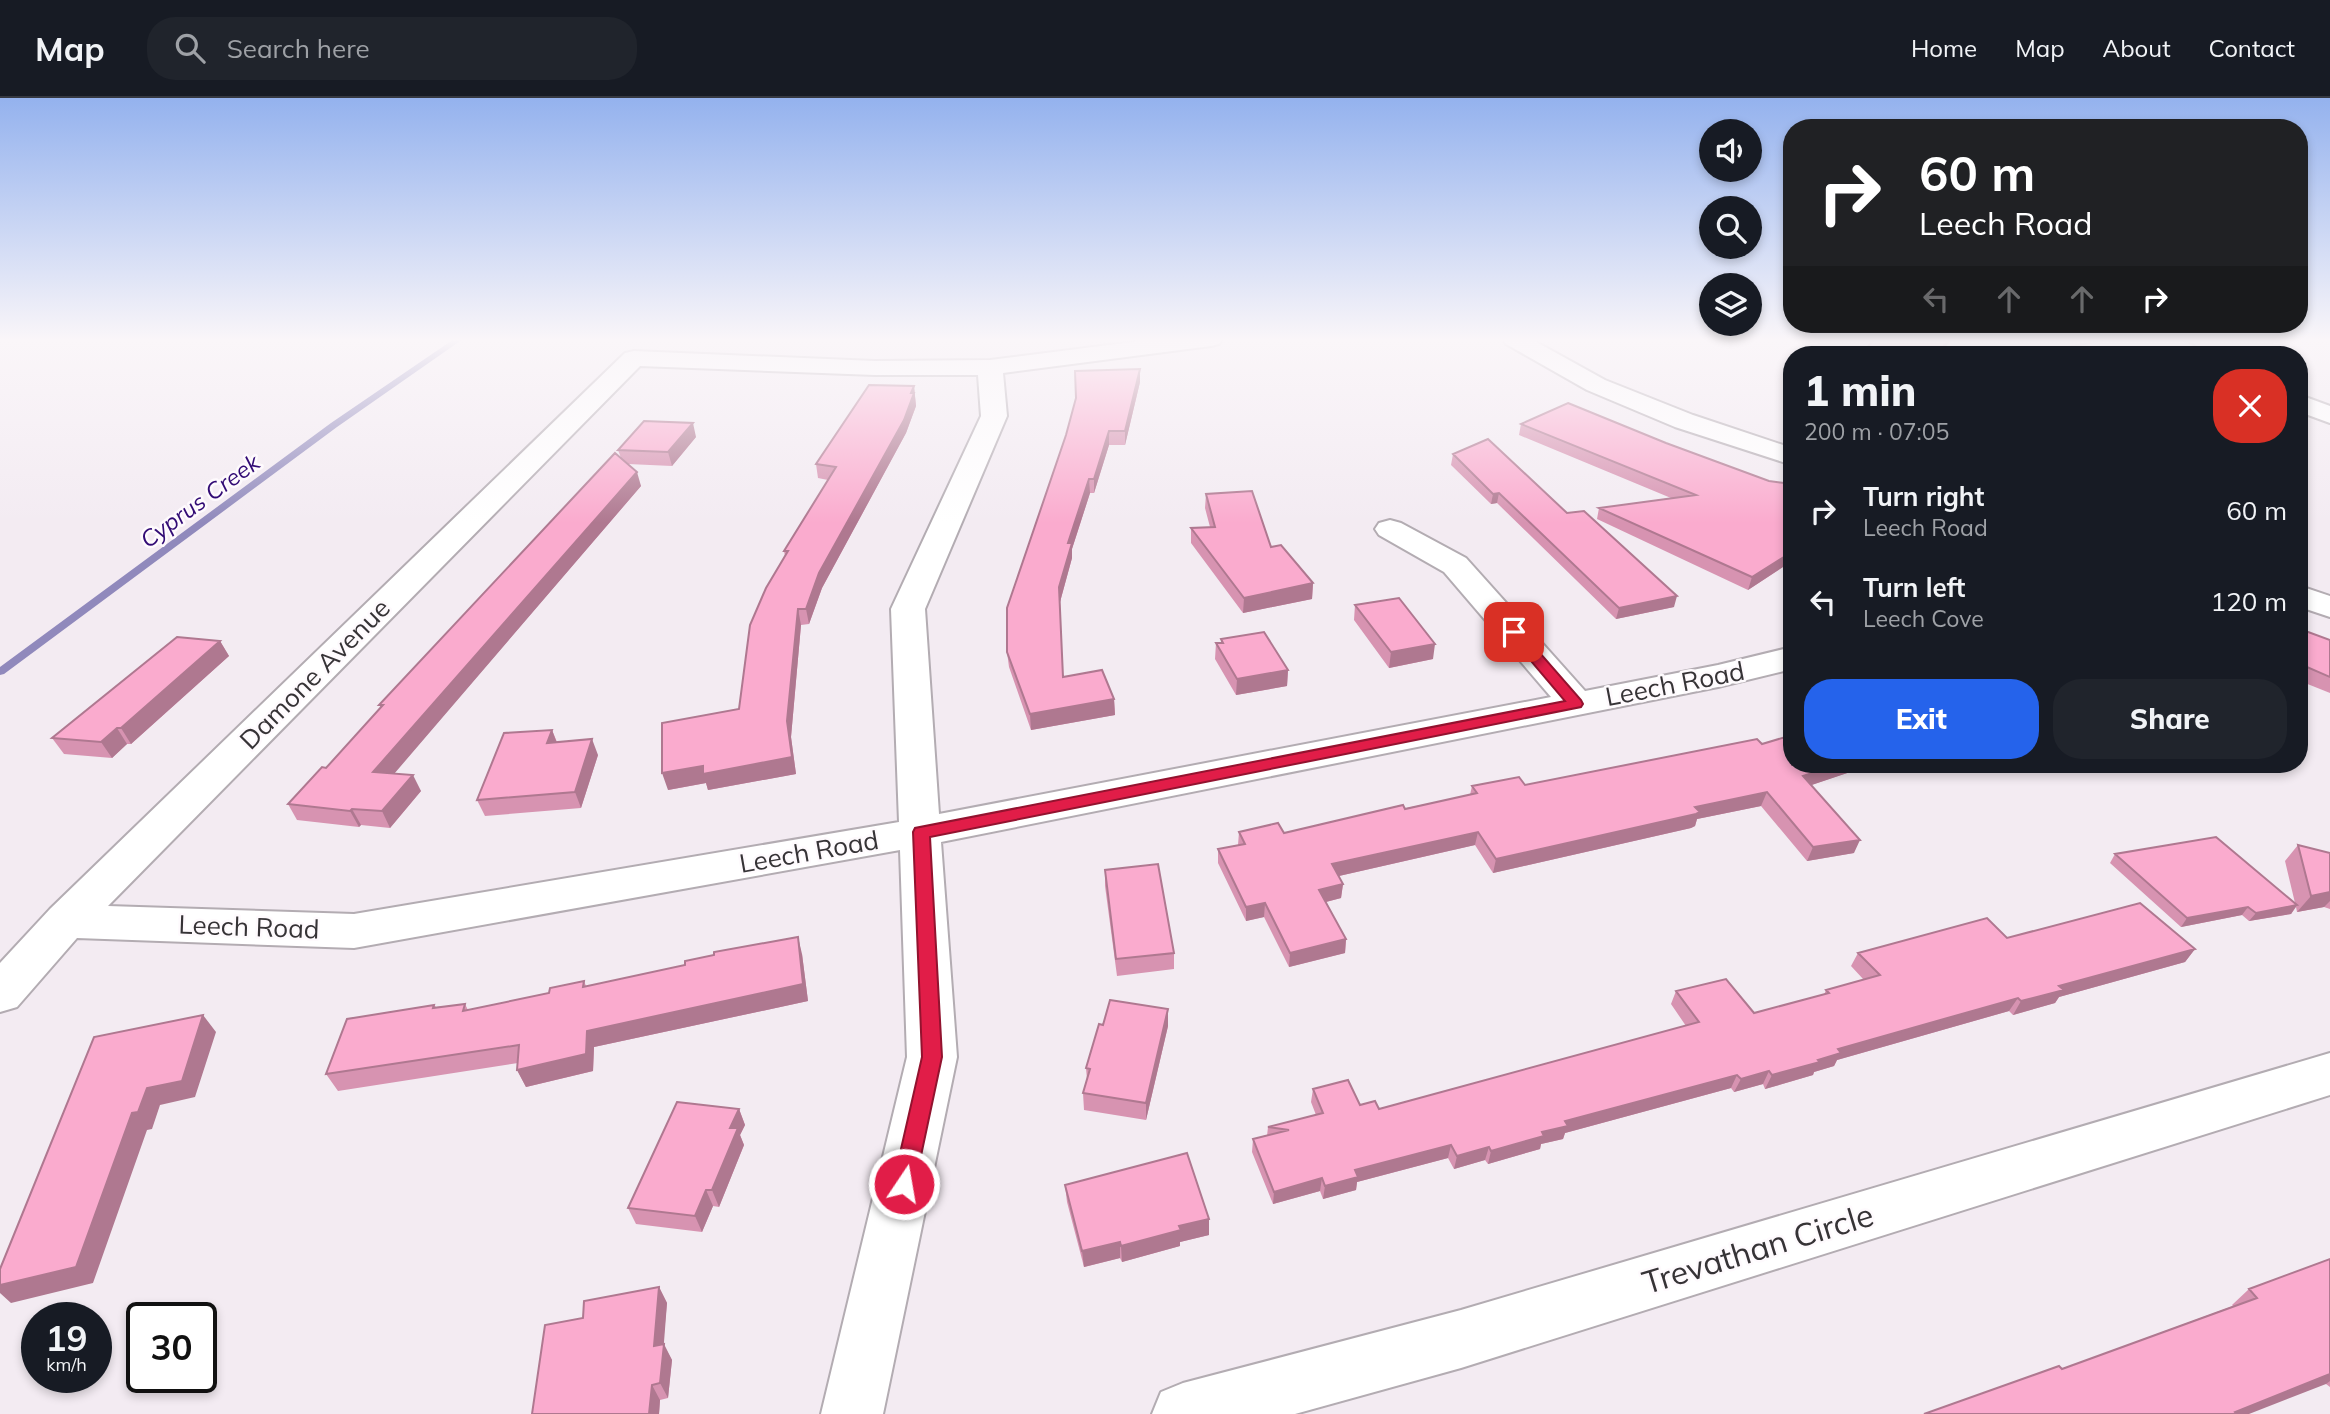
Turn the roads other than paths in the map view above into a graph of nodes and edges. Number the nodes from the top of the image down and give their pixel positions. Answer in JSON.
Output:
{"nodes":[{"id":1,"x":591,"y":400,"type":"edge"},
{"id":2,"x":993,"y":400,"type":"edge"},
{"id":3,"x":1634,"y":400,"type":"edge"},
{"id":4,"x":2308,"y":405,"type":"edge"},
{"id":5,"x":2330,"y":415,"type":"edge"},
{"id":6,"x":1783,"y":454,"type":"edge"},
{"id":7,"x":1390,"y":529,"type":"dead end"},
{"id":8,"x":2308,"y":599,"type":"edge"},
{"id":9,"x":2330,"y":607,"type":"edge"},
{"id":10,"x":1783,"y":660,"type":"edge"},
{"id":11,"x":1576,"y":704,"type":"junction"},
{"id":12,"x":921,"y":832,"type":"junction"},
{"id":13,"x":66,"y":921,"type":"junction"},
{"id":14,"x":0,"y":994,"type":"edge"},
{"id":15,"x":2330,"y":1074,"type":"edge"},
{"id":16,"x":852,"y":1414,"type":"edge"},
{"id":17,"x":1183,"y":1414,"type":"edge"}],
"edges":[{"from":1,"to":13,"type":"street","name":"Damone Avenue"},
{"from":2,"to":12,"type":"street"},
{"from":3,"to":6,"type":"street"},
{"from":4,"to":5,"type":"street"},
{"from":7,"to":11,"type":"street"},
{"from":8,"to":9,"type":"street"},
{"from":10,"to":11,"type":"street","name":"Leech Road"},
{"from":11,"to":12,"type":"street","name":"Leech Road"},
{"from":12,"to":13,"type":"street","name":"Leech Road"},
{"from":12,"to":16,"type":"street"},
{"from":13,"to":14,"type":"street","name":"Damone Avenue"},
{"from":15,"to":17,"type":"street","name":"Trevathan Circle"}]}
